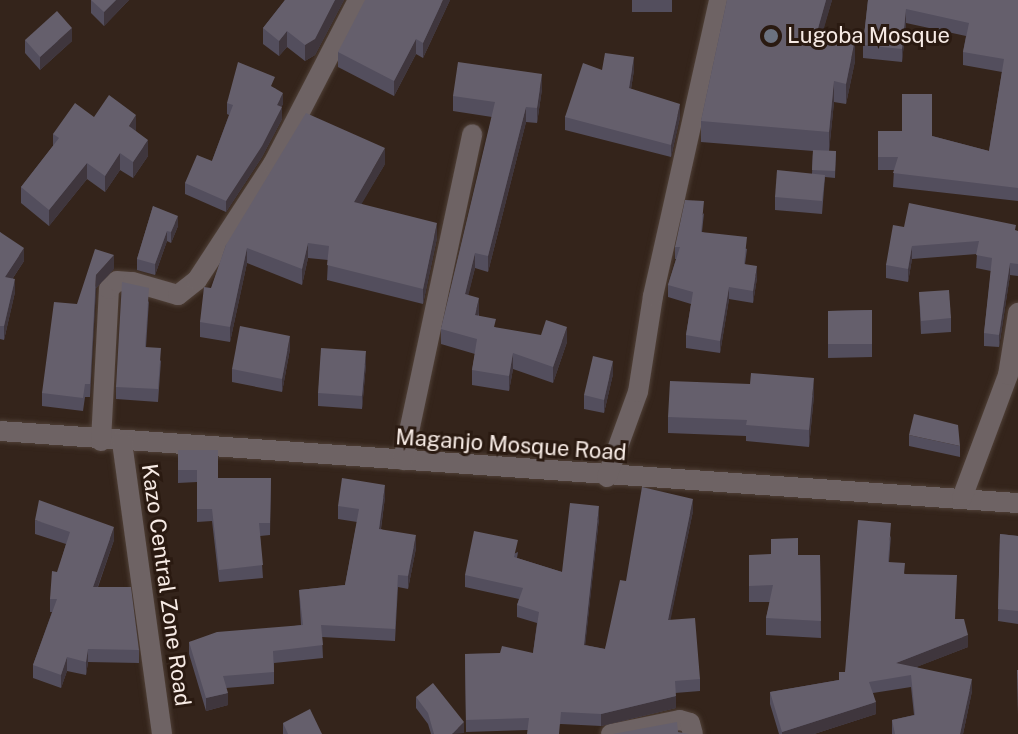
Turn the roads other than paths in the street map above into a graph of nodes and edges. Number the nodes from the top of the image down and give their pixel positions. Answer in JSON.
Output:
{"nodes":[{"id":1,"x":358,"y":0,"type":"edge"},
{"id":2,"x":719,"y":0,"type":"edge"},
{"id":3,"x":472,"y":134,"type":"dead end"},
{"id":4,"x":1018,"y":313,"type":"edge"},
{"id":5,"x":1013,"y":382,"type":"edge"},
{"id":6,"x":0,"y":431,"type":"edge"},
{"id":7,"x":101,"y":441,"type":"junction"},
{"id":8,"x":122,"y":442,"type":"junction"},
{"id":9,"x":403,"y":460,"type":"junction"},
{"id":10,"x":607,"y":477,"type":"junction"},
{"id":11,"x":962,"y":498,"type":"junction"},
{"id":12,"x":1018,"y":503,"type":"edge"},
{"id":13,"x":162,"y":734,"type":"edge"},
{"id":14,"x":611,"y":734,"type":"edge"},
{"id":15,"x":693,"y":734,"type":"edge"}],
"edges":[{"from":1,"to":7,"type":"street"},
{"from":2,"to":10,"type":"street"},
{"from":3,"to":9,"type":"street"},
{"from":4,"to":5,"type":"street"},
{"from":5,"to":11,"type":"street"},
{"from":6,"to":7,"type":"street","name":"Maganjo Mosque Road"},
{"from":7,"to":8,"type":"street","name":"Maganjo Mosque Road"},
{"from":8,"to":9,"type":"street","name":"Maganjo Mosque Road"},
{"from":8,"to":13,"type":"street","name":"Kazo Central Zone Road"},
{"from":9,"to":10,"type":"street","name":"Maganjo Mosque Road"},
{"from":10,"to":11,"type":"street","name":"Maganjo Mosque Road"},
{"from":11,"to":12,"type":"street","name":"Maganjo Mosque Road"},
{"from":14,"to":15,"type":"street"}]}
